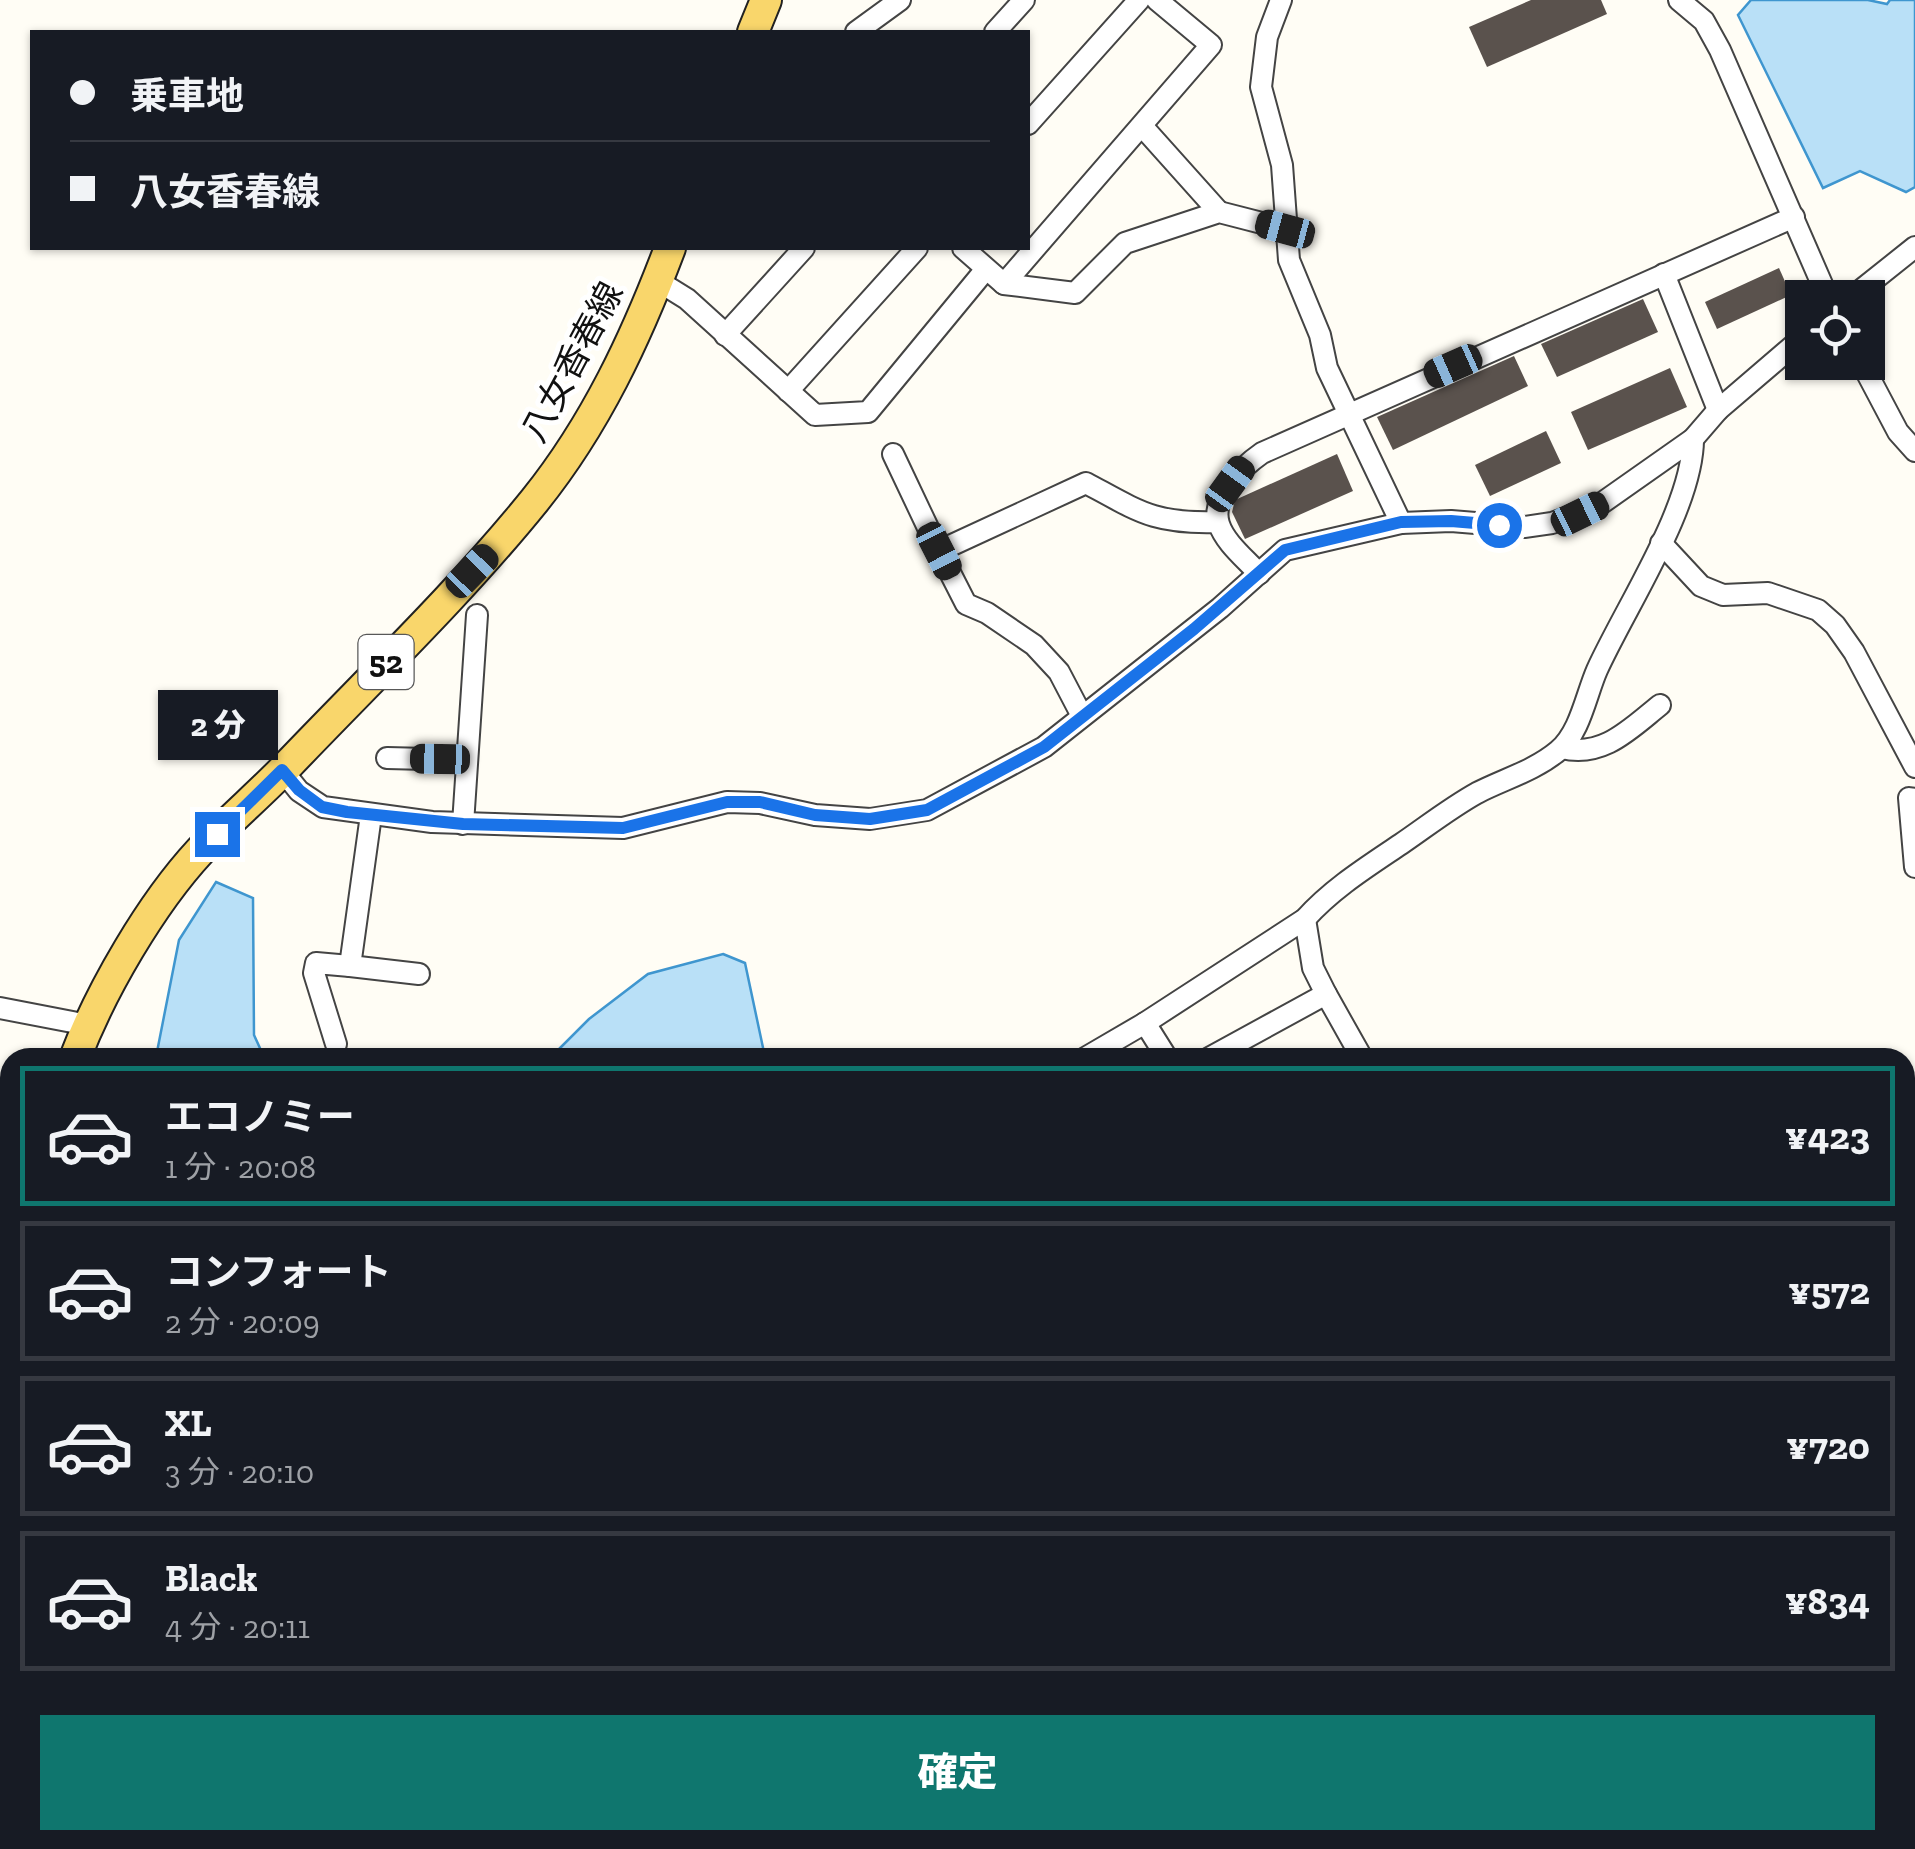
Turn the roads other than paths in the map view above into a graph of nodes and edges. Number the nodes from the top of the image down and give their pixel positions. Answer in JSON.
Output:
{"nodes":[{"id":1,"x":766,"y":0,"type":"edge"},
{"id":2,"x":900,"y":0,"type":"edge"},
{"id":3,"x":1024,"y":0,"type":"edge"},
{"id":4,"x":1139,"y":0,"type":"edge"},
{"id":5,"x":1156,"y":0,"type":"edge"},
{"id":6,"x":1280,"y":0,"type":"edge"},
{"id":7,"x":1680,"y":0,"type":"edge"},
{"id":8,"x":754,"y":30,"type":"edge"},
{"id":9,"x":857,"y":30,"type":"edge"},
{"id":10,"x":997,"y":30,"type":"edge"},
{"id":11,"x":1030,"y":122,"type":"edge"},
{"id":12,"x":1142,"y":126,"type":"junction"},
{"id":13,"x":1219,"y":212,"type":"junction"},
{"id":14,"x":1794,"y":217,"type":"junction"},
{"id":15,"x":1285,"y":229,"type":"junction"},
{"id":16,"x":1915,"y":247,"type":"edge"},
{"id":17,"x":669,"y":250,"type":"edge"},
{"id":18,"x":802,"y":250,"type":"edge"},
{"id":19,"x":915,"y":250,"type":"edge"},
{"id":20,"x":965,"y":250,"type":"edge"},
{"id":21,"x":986,"y":268,"type":"junction"},
{"id":22,"x":1664,"y":274,"type":"junction"},
{"id":23,"x":1820,"y":280,"type":"edge"},
{"id":24,"x":1874,"y":280,"type":"edge"},
{"id":25,"x":658,"y":281,"type":"junction"},
{"id":26,"x":1004,"y":284,"type":"junction"},
{"id":27,"x":726,"y":335,"type":"junction"},
{"id":28,"x":1785,"y":353,"type":"edge"},
{"id":29,"x":1871,"y":380,"type":"edge"},
{"id":30,"x":788,"y":391,"type":"junction"},
{"id":31,"x":1718,"y":410,"type":"junction"},
{"id":32,"x":1348,"y":413,"type":"junction"},
{"id":33,"x":1693,"y":439,"type":"junction"},
{"id":34,"x":1915,"y":451,"type":"edge"},
{"id":35,"x":892,"y":454,"type":"dead end"},
{"id":36,"x":1218,"y":522,"type":"junction"},
{"id":37,"x":1401,"y":522,"type":"junction"},
{"id":38,"x":1661,"y":543,"type":"junction"},
{"id":39,"x":939,"y":551,"type":"junction"},
{"id":40,"x":1260,"y":574,"type":"junction"},
{"id":41,"x":477,"y":615,"type":"dead end"},
{"id":42,"x":1660,"y":705,"type":"dead end"},
{"id":43,"x":1082,"y":716,"type":"junction"},
{"id":44,"x":1562,"y":748,"type":"junction"},
{"id":45,"x":387,"y":758,"type":"dead end"},
{"id":46,"x":467,"y":760,"type":"junction"},
{"id":47,"x":1915,"y":767,"type":"edge"},
{"id":48,"x":282,"y":770,"type":"junction"},
{"id":49,"x":1915,"y":799,"type":"edge"},
{"id":50,"x":370,"y":815,"type":"junction"},
{"id":51,"x":463,"y":824,"type":"junction"},
{"id":52,"x":1915,"y":867,"type":"edge"},
{"id":53,"x":1305,"y":919,"type":"junction"},
{"id":54,"x":350,"y":966,"type":"junction"},
{"id":55,"x":420,"y":974,"type":"dead end"},
{"id":56,"x":1326,"y":994,"type":"junction"},
{"id":57,"x":0,"y":1008,"type":"edge"},
{"id":58,"x":1145,"y":1023,"type":"junction"},
{"id":59,"x":88,"y":1025,"type":"junction"},
{"id":60,"x":336,"y":1044,"type":"dead end"},
{"id":61,"x":79,"y":1048,"type":"edge"},
{"id":62,"x":1102,"y":1048,"type":"edge"},
{"id":63,"x":1160,"y":1048,"type":"edge"},
{"id":64,"x":1227,"y":1048,"type":"edge"},
{"id":65,"x":1356,"y":1048,"type":"edge"}],
"edges":[{"from":1,"to":8,"type":"main road"},
{"from":2,"to":9,"type":"street"},
{"from":3,"to":10,"type":"street"},
{"from":4,"to":11,"type":"street"},
{"from":5,"to":12,"type":"street"},
{"from":6,"to":15,"type":"street"},
{"from":7,"to":14,"type":"street"},
{"from":12,"to":13,"type":"street"},
{"from":12,"to":26,"type":"street"},
{"from":13,"to":15,"type":"street"},
{"from":13,"to":26,"type":"street"},
{"from":14,"to":22,"type":"street"},
{"from":14,"to":23,"type":"street"},
{"from":15,"to":32,"type":"street"},
{"from":16,"to":24,"type":"street"},
{"from":17,"to":25,"type":"main road","name":"八女香春線","number":"52"},
{"from":18,"to":27,"type":"street"},
{"from":19,"to":30,"type":"street"},
{"from":20,"to":21,"type":"street"},
{"from":21,"to":26,"type":"street"},
{"from":21,"to":30,"type":"street"},
{"from":22,"to":31,"type":"street"},
{"from":22,"to":32,"type":"street"},
{"from":25,"to":27,"type":"street"},
{"from":25,"to":48,"type":"main road","name":"八女香春線","number":"52"},
{"from":27,"to":30,"type":"street"},
{"from":28,"to":31,"type":"street"},
{"from":29,"to":34,"type":"street"},
{"from":31,"to":33,"type":"street"},
{"from":32,"to":36,"type":"street"},
{"from":32,"to":37,"type":"street"},
{"from":33,"to":37,"type":"street"},
{"from":33,"to":38,"type":"street"},
{"from":35,"to":39,"type":"street"},
{"from":36,"to":39,"type":"street"},
{"from":36,"to":40,"type":"street"},
{"from":37,"to":40,"type":"street"},
{"from":38,"to":44,"type":"street"},
{"from":38,"to":47,"type":"street"},
{"from":39,"to":43,"type":"street"},
{"from":40,"to":43,"type":"street"},
{"from":41,"to":46,"type":"street"},
{"from":42,"to":44,"type":"street"},
{"from":43,"to":51,"type":"street"},
{"from":44,"to":53,"type":"street"},
{"from":45,"to":46,"type":"street"},
{"from":46,"to":51,"type":"street"},
{"from":48,"to":50,"type":"street"},
{"from":48,"to":59,"type":"main road","name":"八女香春線","number":"52"},
{"from":49,"to":52,"type":"street"},
{"from":50,"to":51,"type":"street"},
{"from":50,"to":54,"type":"street"},
{"from":53,"to":56,"type":"street"},
{"from":53,"to":58,"type":"street"},
{"from":54,"to":55,"type":"street"},
{"from":54,"to":60,"type":"street"},
{"from":56,"to":64,"type":"street"},
{"from":56,"to":65,"type":"street"},
{"from":57,"to":59,"type":"street"},
{"from":58,"to":62,"type":"street"},
{"from":58,"to":63,"type":"street"},
{"from":59,"to":61,"type":"main road","name":"八女香春線","number":"52"}]}
